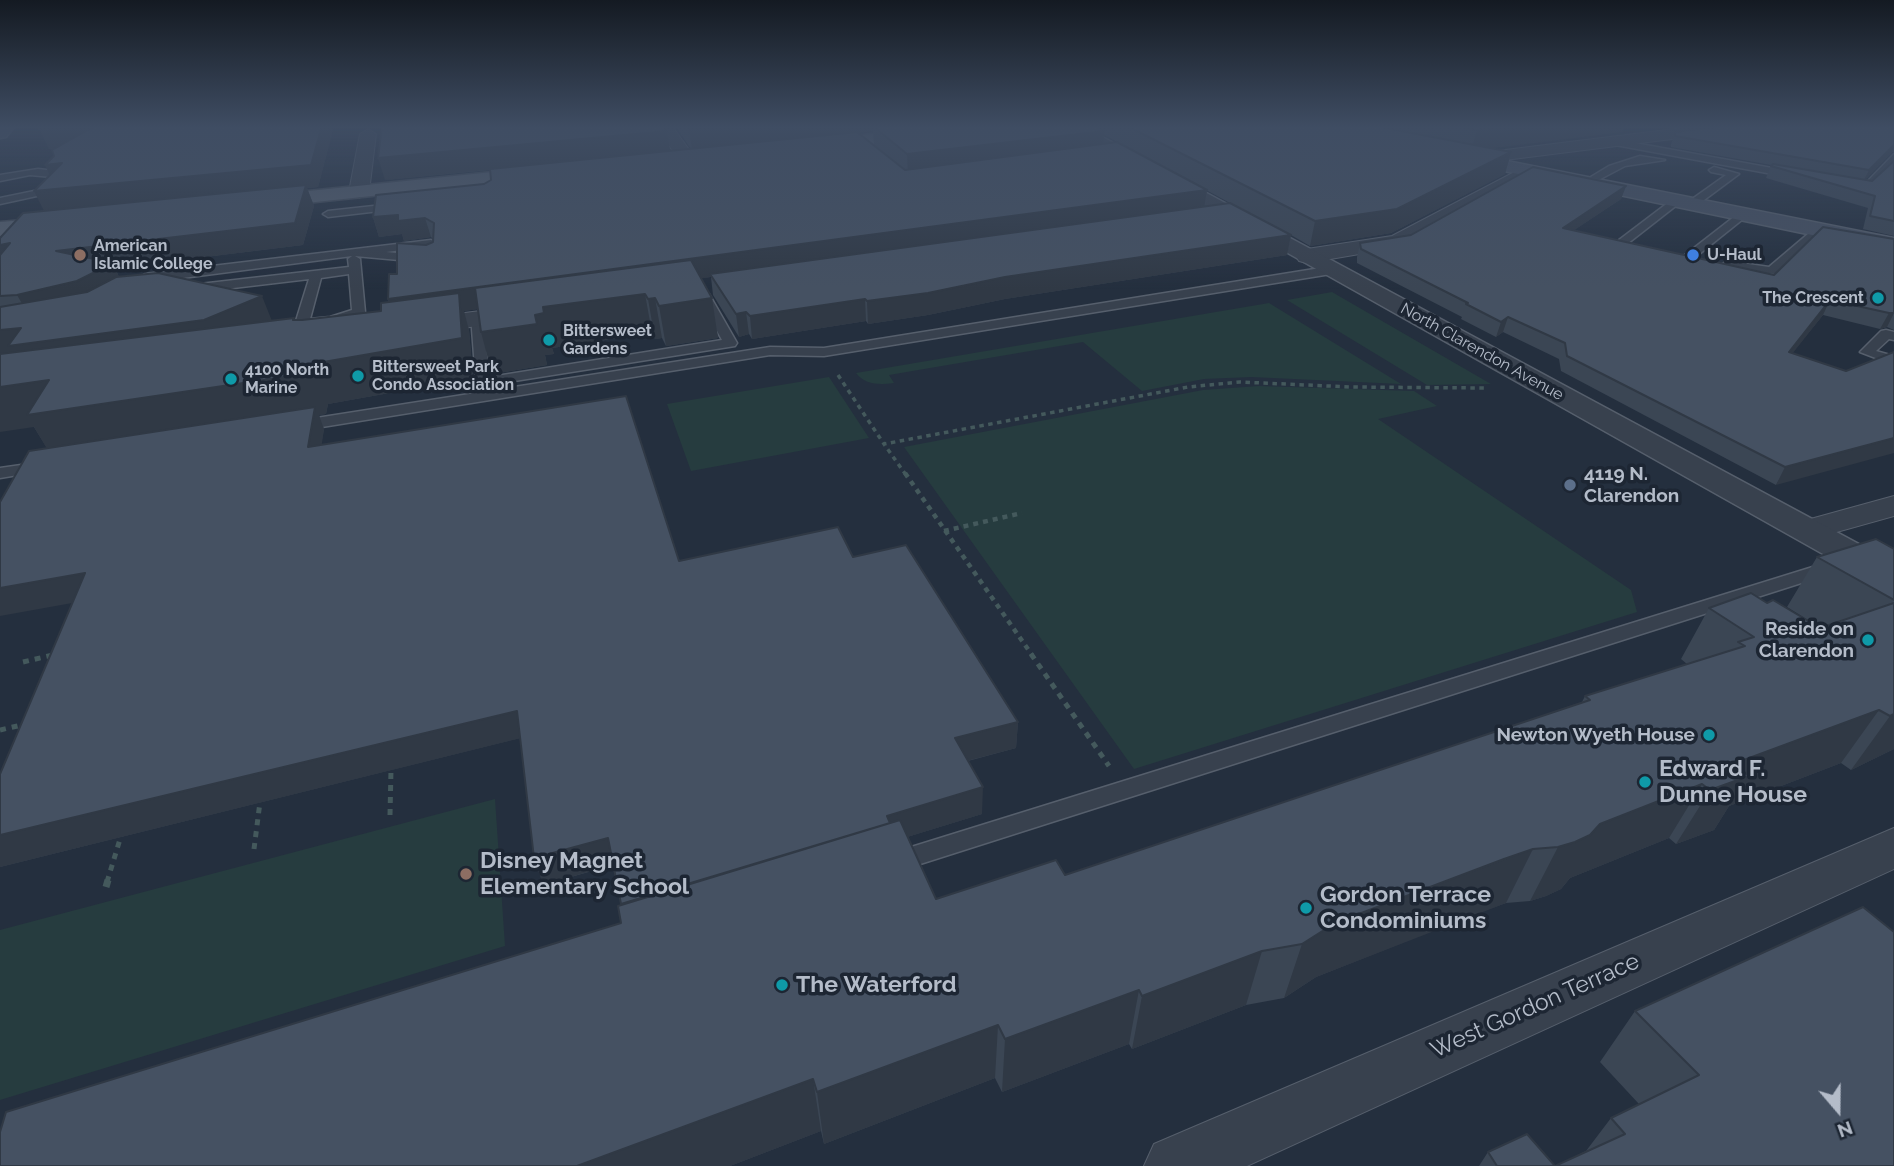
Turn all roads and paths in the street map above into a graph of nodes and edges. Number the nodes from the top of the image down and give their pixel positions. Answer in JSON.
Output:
{"nodes":[{"id":1,"x":54,"y":180,"type":"edge"},
{"id":2,"x":361,"y":180,"type":"edge"},
{"id":3,"x":507,"y":180,"type":"edge"},
{"id":4,"x":1160,"y":180,"type":"edge"},
{"id":5,"x":1507,"y":180,"type":"edge"},
{"id":6,"x":1574,"y":180,"type":"edge"},
{"id":7,"x":1590,"y":180,"type":"edge"},
{"id":8,"x":1723,"y":180,"type":"edge"},
{"id":9,"x":1873,"y":180,"type":"edge"},
{"id":10,"x":1586,"y":183,"type":"junction"},
{"id":11,"x":1840,"y":183,"type":"edge"},
{"id":12,"x":359,"y":192,"type":"junction"},
{"id":13,"x":0,"y":201,"type":"edge"},
{"id":14,"x":1685,"y":203,"type":"junction"},
{"id":15,"x":244,"y":204,"type":"edge"},
{"id":16,"x":408,"y":206,"type":"edge"},
{"id":17,"x":328,"y":214,"type":"dead end"},
{"id":18,"x":1230,"y":214,"type":"junction"},
{"id":19,"x":1743,"y":215,"type":"junction"},
{"id":20,"x":1190,"y":219,"type":"edge"},
{"id":21,"x":81,"y":221,"type":"edge"},
{"id":22,"x":0,"y":229,"type":"edge"},
{"id":23,"x":1819,"y":230,"type":"junction"},
{"id":24,"x":1636,"y":245,"type":"edge"},
{"id":25,"x":1894,"y":245,"type":"edge"},
{"id":26,"x":353,"y":252,"type":"junction"},
{"id":27,"x":1676,"y":254,"type":"edge"},
{"id":28,"x":1307,"y":256,"type":"junction"},
{"id":29,"x":1700,"y":259,"type":"junction"},
{"id":30,"x":356,"y":270,"type":"junction"},
{"id":31,"x":1333,"y":270,"type":"junction"},
{"id":32,"x":316,"y":274,"type":"junction"},
{"id":33,"x":727,"y":284,"type":"edge"},
{"id":34,"x":134,"y":287,"type":"edge"},
{"id":35,"x":693,"y":289,"type":"joint"},
{"id":36,"x":179,"y":290,"type":"edge"},
{"id":37,"x":555,"y":308,"type":"edge"},
{"id":38,"x":476,"y":319,"type":"junction"},
{"id":39,"x":331,"y":330,"type":"junction"},
{"id":40,"x":396,"y":330,"type":"edge"},
{"id":41,"x":369,"y":334,"type":"edge"},
{"id":42,"x":1894,"y":336,"type":"edge"},
{"id":43,"x":288,"y":345,"type":"edge"},
{"id":44,"x":1894,"y":361,"type":"edge"},
{"id":45,"x":836,"y":372,"type":"dead end"},
{"id":46,"x":1487,"y":388,"type":"dead end"},
{"id":47,"x":284,"y":428,"type":"edge"},
{"id":48,"x":884,"y":444,"type":"junction"},
{"id":49,"x":54,"y":465,"type":"edge"},
{"id":50,"x":0,"y":473,"type":"edge"},
{"id":51,"x":1894,"y":506,"type":"edge"},
{"id":52,"x":1022,"y":513,"type":"dead end"},
{"id":53,"x":1808,"y":530,"type":"junction"},
{"id":54,"x":944,"y":531,"type":"junction"},
{"id":55,"x":1860,"y":559,"type":"junction"},
{"id":56,"x":1894,"y":578,"type":"edge"},
{"id":57,"x":57,"y":654,"type":"edge"},
{"id":58,"x":23,"y":662,"type":"dead end"},
{"id":59,"x":40,"y":721,"type":"edge"},
{"id":60,"x":0,"y":730,"type":"edge"},
{"id":61,"x":391,"y":770,"type":"edge"},
{"id":62,"x":1126,"y":790,"type":"junction"},
{"id":63,"x":260,"y":802,"type":"edge"},
{"id":64,"x":390,"y":815,"type":"dead end"},
{"id":65,"x":121,"y":836,"type":"dead end"},
{"id":66,"x":1894,"y":846,"type":"edge"},
{"id":67,"x":254,"y":849,"type":"dead end"},
{"id":68,"x":871,"y":870,"type":"edge"},
{"id":69,"x":106,"y":887,"type":"dead end"},
{"id":70,"x":1176,"y":1166,"type":"edge"}],
"edges":[{"from":1,"to":13,"type":"lane"},
{"from":2,"to":12,"type":"street"},
{"from":3,"to":12,"type":"main road"},
{"from":4,"to":18,"type":"street","name":"North Clarendon Avenue"},
{"from":5,"to":28,"type":"street"},
{"from":6,"to":10,"type":"main road"},
{"from":7,"to":10,"type":"lane"},
{"from":8,"to":14,"type":"lane"},
{"from":9,"to":11,"type":"lane"},
{"from":10,"to":14,"type":"main road"},
{"from":12,"to":15,"type":"main road"},
{"from":14,"to":19,"type":"main road"},
{"from":14,"to":24,"type":"lane"},
{"from":16,"to":17,"type":"lane"},
{"from":18,"to":20,"type":"street"},
{"from":18,"to":28,"type":"street","name":"North Clarendon Avenue"},
{"from":19,"to":23,"type":"main road"},
{"from":19,"to":29,"type":"lane"},
{"from":21,"to":22,"type":"main road"},
{"from":23,"to":25,"type":"main road"},
{"from":23,"to":29,"type":"lane"},
{"from":26,"to":26,"type":"lane"},
{"from":26,"to":30,"type":"lane"},
{"from":26,"to":34,"type":"lane"},
{"from":27,"to":29,"type":"lane"},
{"from":28,"to":31,"type":"street","name":"North Clarendon Avenue"},
{"from":30,"to":32,"type":"lane"},
{"from":30,"to":39,"type":"lane"},
{"from":31,"to":47,"type":"lane"},
{"from":31,"to":53,"type":"street","name":"North Clarendon Avenue"},
{"from":32,"to":36,"type":"lane"},
{"from":32,"to":39,"type":"lane"},
{"from":33,"to":35,"type":"street"},
{"from":35,"to":38,"type":"lane"},
{"from":37,"to":38,"type":"street"},
{"from":38,"to":40,"type":"street"},
{"from":39,"to":41,"type":"street"},
{"from":39,"to":43,"type":"street"},
{"from":42,"to":44,"type":"lane"},
{"from":45,"to":48,"type":"path"},
{"from":46,"to":48,"type":"path"},
{"from":48,"to":54,"type":"path"},
{"from":49,"to":50,"type":"lane"},
{"from":51,"to":53,"type":"street"},
{"from":52,"to":54,"type":"path"},
{"from":53,"to":55,"type":"street","name":"North Clarendon Avenue"},
{"from":54,"to":62,"type":"path"},
{"from":55,"to":56,"type":"street","name":"North Clarendon Avenue"},
{"from":55,"to":62,"type":"lane"},
{"from":57,"to":58,"type":"path"},
{"from":59,"to":60,"type":"path"},
{"from":61,"to":64,"type":"path"},
{"from":62,"to":68,"type":"lane"},
{"from":63,"to":67,"type":"path"},
{"from":65,"to":69,"type":"path"},
{"from":66,"to":70,"type":"street","name":"West Gordon Terrace"}]}
